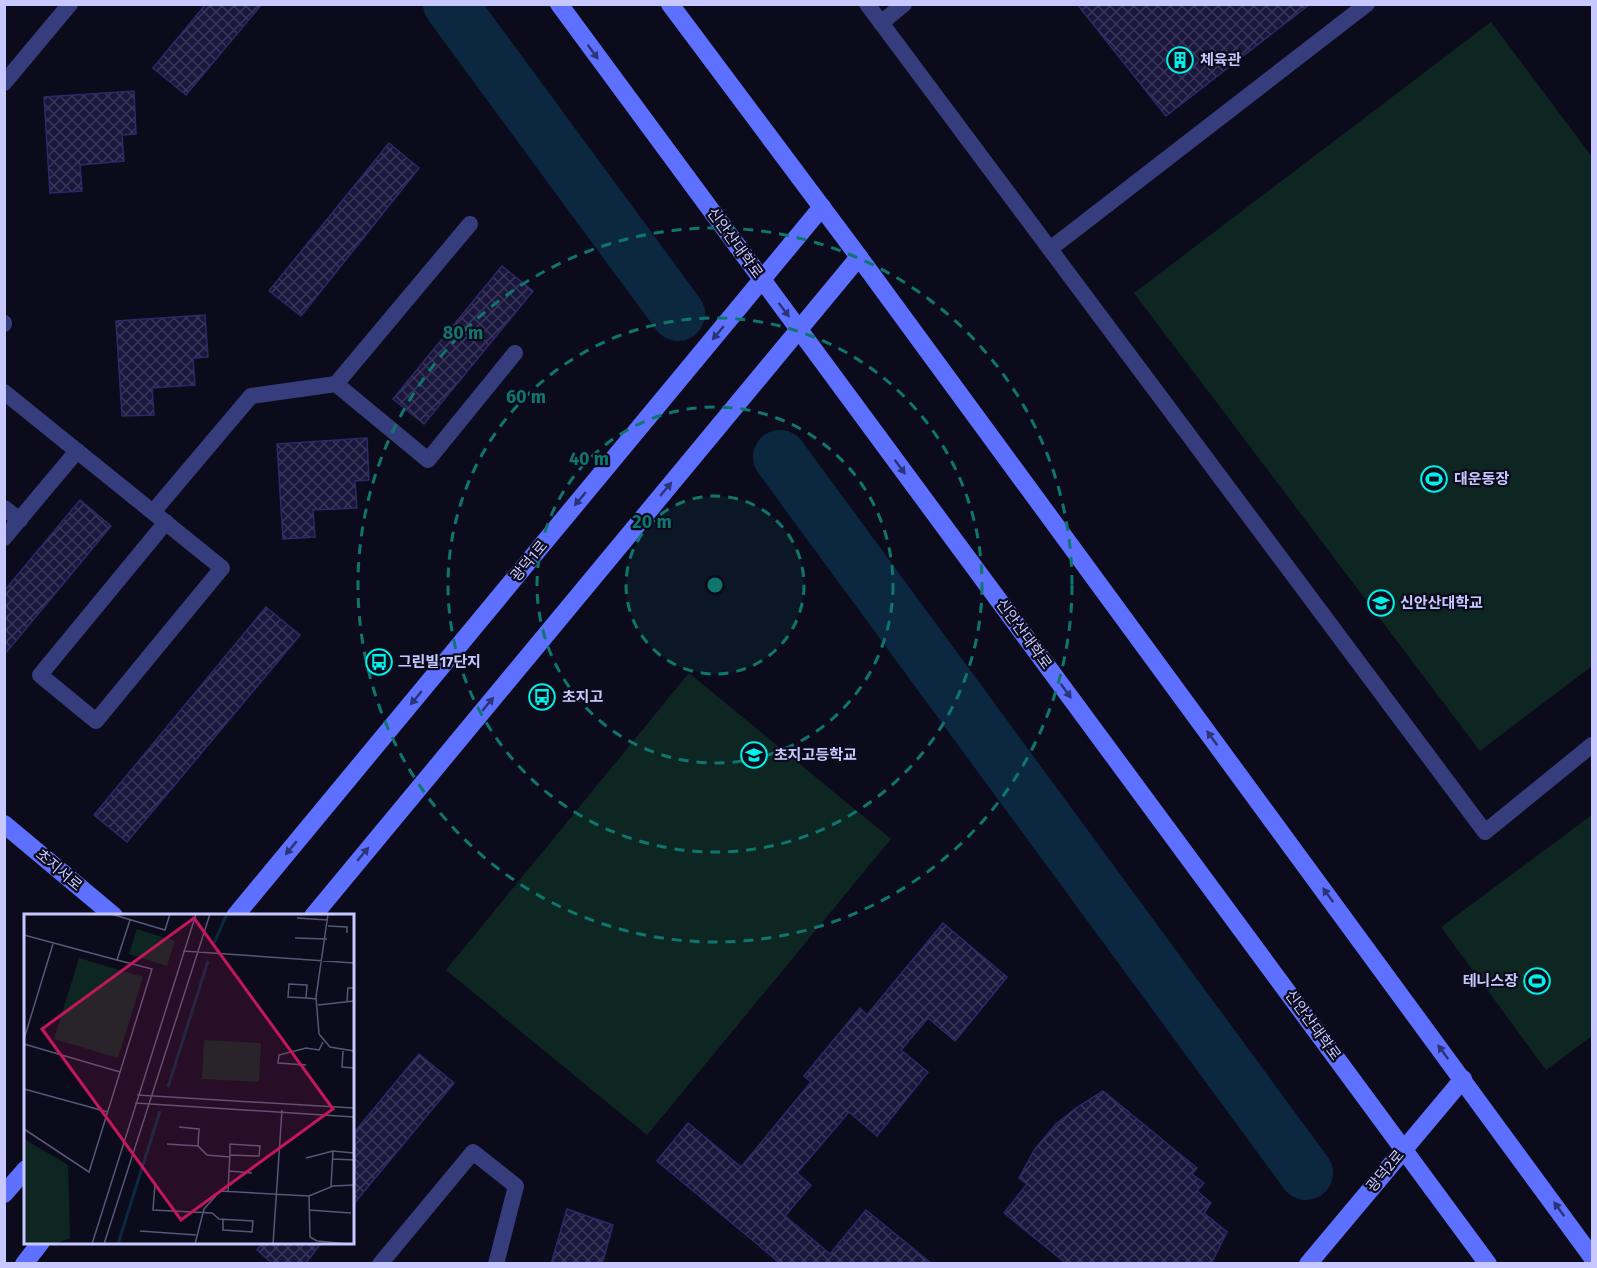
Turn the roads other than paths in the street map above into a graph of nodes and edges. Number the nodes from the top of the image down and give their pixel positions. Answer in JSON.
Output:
{"nodes":[{"id":1,"x":70,"y":4,"type":"edge"},
{"id":2,"x":559,"y":4,"type":"edge"},
{"id":3,"x":670,"y":4,"type":"edge"},
{"id":4,"x":867,"y":4,"type":"edge"},
{"id":5,"x":904,"y":4,"type":"edge"},
{"id":6,"x":1367,"y":4,"type":"edge"},
{"id":7,"x":881,"y":23,"type":"junction"},
{"id":8,"x":4,"y":83,"type":"edge"},
{"id":9,"x":822,"y":207,"type":"junction"},
{"id":10,"x":470,"y":224,"type":"dead end"},
{"id":11,"x":1050,"y":249,"type":"junction"},
{"id":12,"x":859,"y":256,"type":"junction"},
{"id":13,"x":762,"y":280,"type":"junction"},
{"id":14,"x":799,"y":329,"type":"junction"},
{"id":15,"x":515,"y":353,"type":"dead end"},
{"id":16,"x":336,"y":384,"type":"junction"},
{"id":17,"x":4,"y":392,"type":"edge"},
{"id":18,"x":77,"y":451,"type":"junction"},
{"id":19,"x":4,"y":508,"type":"edge"},
{"id":20,"x":159,"y":517,"type":"junction"},
{"id":21,"x":20,"y":520,"type":"junction"},
{"id":22,"x":4,"y":538,"type":"edge"},
{"id":23,"x":1593,"y":745,"type":"edge"},
{"id":24,"x":4,"y":824,"type":"edge"},
{"id":25,"x":113,"y":914,"type":"edge"},
{"id":26,"x":236,"y":914,"type":"edge"},
{"id":27,"x":314,"y":914,"type":"edge"},
{"id":28,"x":1463,"y":1079,"type":"junction"},
{"id":29,"x":1404,"y":1149,"type":"junction"},
{"id":30,"x":24,"y":1171,"type":"edge"},
{"id":31,"x":4,"y":1194,"type":"edge"},
{"id":32,"x":39,"y":1244,"type":"edge"},
{"id":33,"x":1593,"y":1257,"type":"edge"},
{"id":34,"x":24,"y":1263,"type":"edge"},
{"id":35,"x":380,"y":1263,"type":"edge"},
{"id":36,"x":496,"y":1263,"type":"edge"},
{"id":37,"x":1308,"y":1263,"type":"edge"},
{"id":38,"x":1488,"y":1263,"type":"edge"}],
"edges":[{"from":1,"to":8,"type":"lane"},
{"from":2,"to":13,"type":"main road","name":"신안산대학로","one_way":true},
{"from":3,"to":9,"type":"main road"},
{"from":4,"to":7,"type":"lane"},
{"from":5,"to":7,"type":"lane"},
{"from":6,"to":11,"type":"lane"},
{"from":7,"to":11,"type":"lane"},
{"from":9,"to":12,"type":"main road"},
{"from":9,"to":13,"type":"main road","name":"광덕1로"},
{"from":10,"to":16,"type":"lane"},
{"from":11,"to":23,"type":"lane"},
{"from":12,"to":14,"type":"main road"},
{"from":28,"to":12,"type":"main road","one_way":true},
{"from":13,"to":14,"type":"main road","name":"신안산대학로","one_way":true},
{"from":13,"to":26,"type":"main road","name":"광덕1로","one_way":true},
{"from":27,"to":14,"type":"main road","one_way":true},
{"from":14,"to":29,"type":"main road","name":"신안산대학로","one_way":true},
{"from":15,"to":16,"type":"lane"},
{"from":16,"to":20,"type":"lane"},
{"from":17,"to":18,"type":"lane"},
{"from":18,"to":20,"type":"lane"},
{"from":18,"to":21,"type":"lane"},
{"from":19,"to":21,"type":"lane"},
{"from":20,"to":20,"type":"lane"},
{"from":21,"to":22,"type":"lane"},
{"from":24,"to":25,"type":"main road","name":"초지서로"},
{"from":28,"to":29,"type":"main road","name":"광덕2로"},
{"from":33,"to":28,"type":"main road","one_way":true},
{"from":29,"to":37,"type":"main road","name":"광덕2로"},
{"from":29,"to":38,"type":"main road","name":"신안산대학로"},
{"from":30,"to":31,"type":"main road"},
{"from":32,"to":34,"type":"main road"},
{"from":35,"to":36,"type":"lane"}]}
